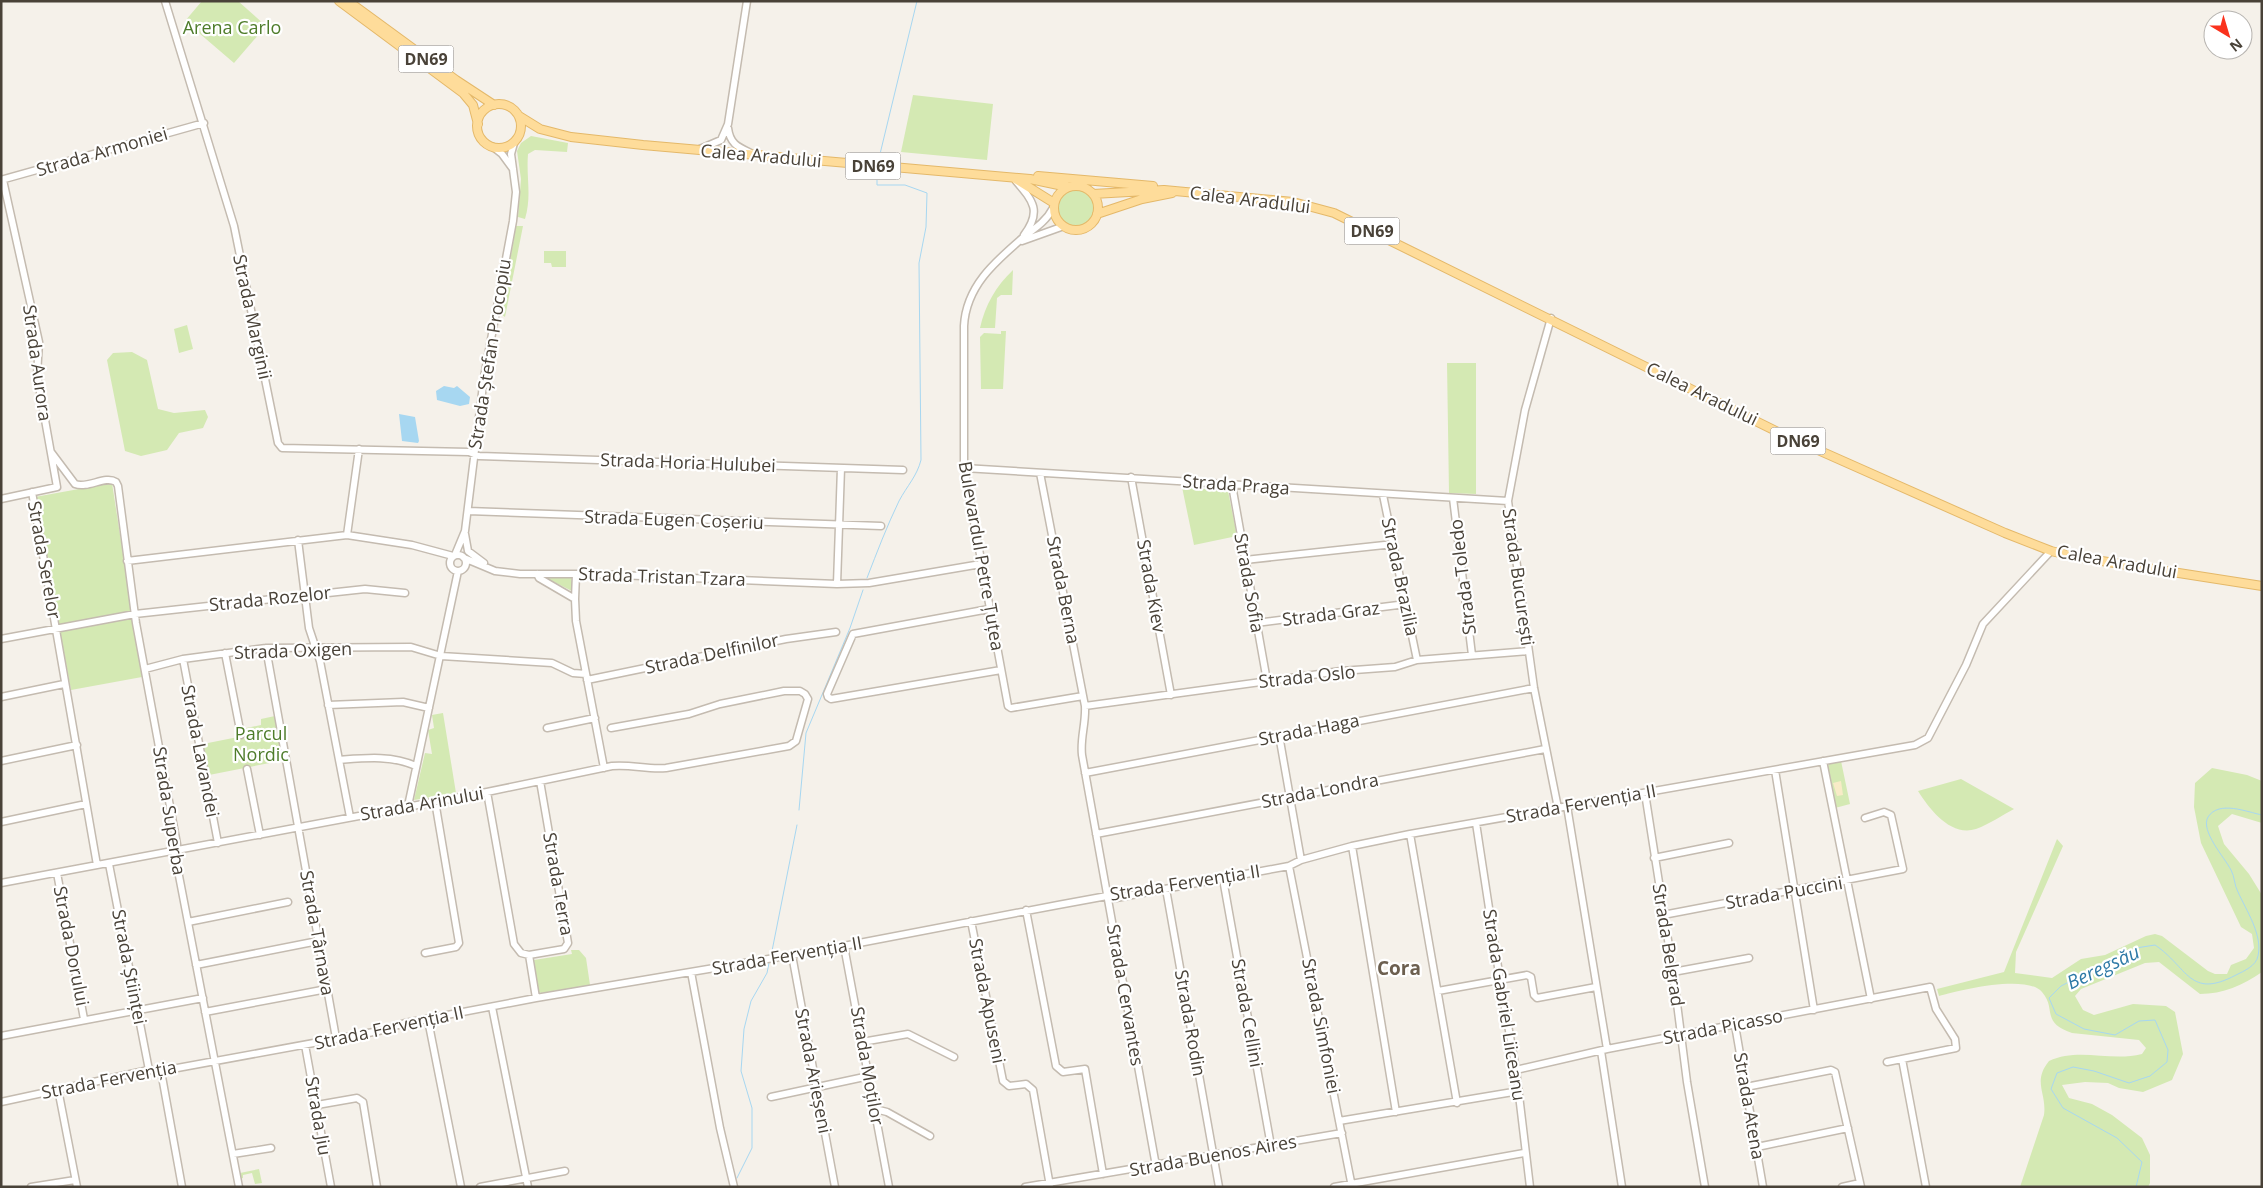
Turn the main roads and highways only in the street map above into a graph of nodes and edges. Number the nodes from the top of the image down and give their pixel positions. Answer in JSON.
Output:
{"nodes":[{"id":1,"x":339,"y":1,"type":"edge"},
{"id":2,"x":348,"y":1,"type":"edge"},
{"id":3,"x":494,"y":105,"type":"junction"},
{"id":4,"x":519,"y":116,"type":"junction"},
{"id":5,"x":478,"y":124,"type":"junction"},
{"id":6,"x":540,"y":129,"type":"junction"},
{"id":7,"x":516,"y":140,"type":"junction"},
{"id":8,"x":1014,"y":178,"type":"junction"},
{"id":9,"x":1068,"y":187,"type":"junction"},
{"id":10,"x":1179,"y":192,"type":"junction"},
{"id":11,"x":1093,"y":194,"type":"junction"},
{"id":12,"x":1054,"y":205,"type":"junction"},
{"id":13,"x":1097,"y":214,"type":"junction"},
{"id":14,"x":2262,"y":586,"type":"edge"}],
"edges":[{"from":1,"to":5,"type":"main road","number":"DN69"},
{"from":2,"to":3,"type":"main road","number":"DN69"},
{"from":3,"to":4,"type":"main road","number":"DN69"},
{"from":3,"to":5,"type":"main road"},
{"from":4,"to":6,"type":"main road","name":"Calea Aradului","number":"DN69"},
{"from":4,"to":7,"type":"main road"},
{"from":5,"to":7,"type":"main road","number":"DN69"},
{"from":6,"to":7,"type":"main road"},
{"from":6,"to":8,"type":"main road","name":"Calea Aradului","number":"DN69"},
{"from":8,"to":9,"type":"main road","name":"Calea Aradului","number":"DN69"},
{"from":8,"to":10,"type":"main road","number":"DN69"},
{"from":8,"to":12,"type":"main road","name":"Calea Aradului","number":"DN69"},
{"from":9,"to":11,"type":"main road","number":"DN69"},
{"from":9,"to":12,"type":"main road"},
{"from":10,"to":11,"type":"main road","name":"Calea Aradului","number":"DN69"},
{"from":10,"to":13,"type":"main road","name":"Calea Aradului","number":"DN69"},
{"from":10,"to":14,"type":"main road","name":"Calea Aradului","number":"DN69"},
{"from":11,"to":13,"type":"main road"},
{"from":12,"to":13,"type":"main road","number":"DN69"}]}
